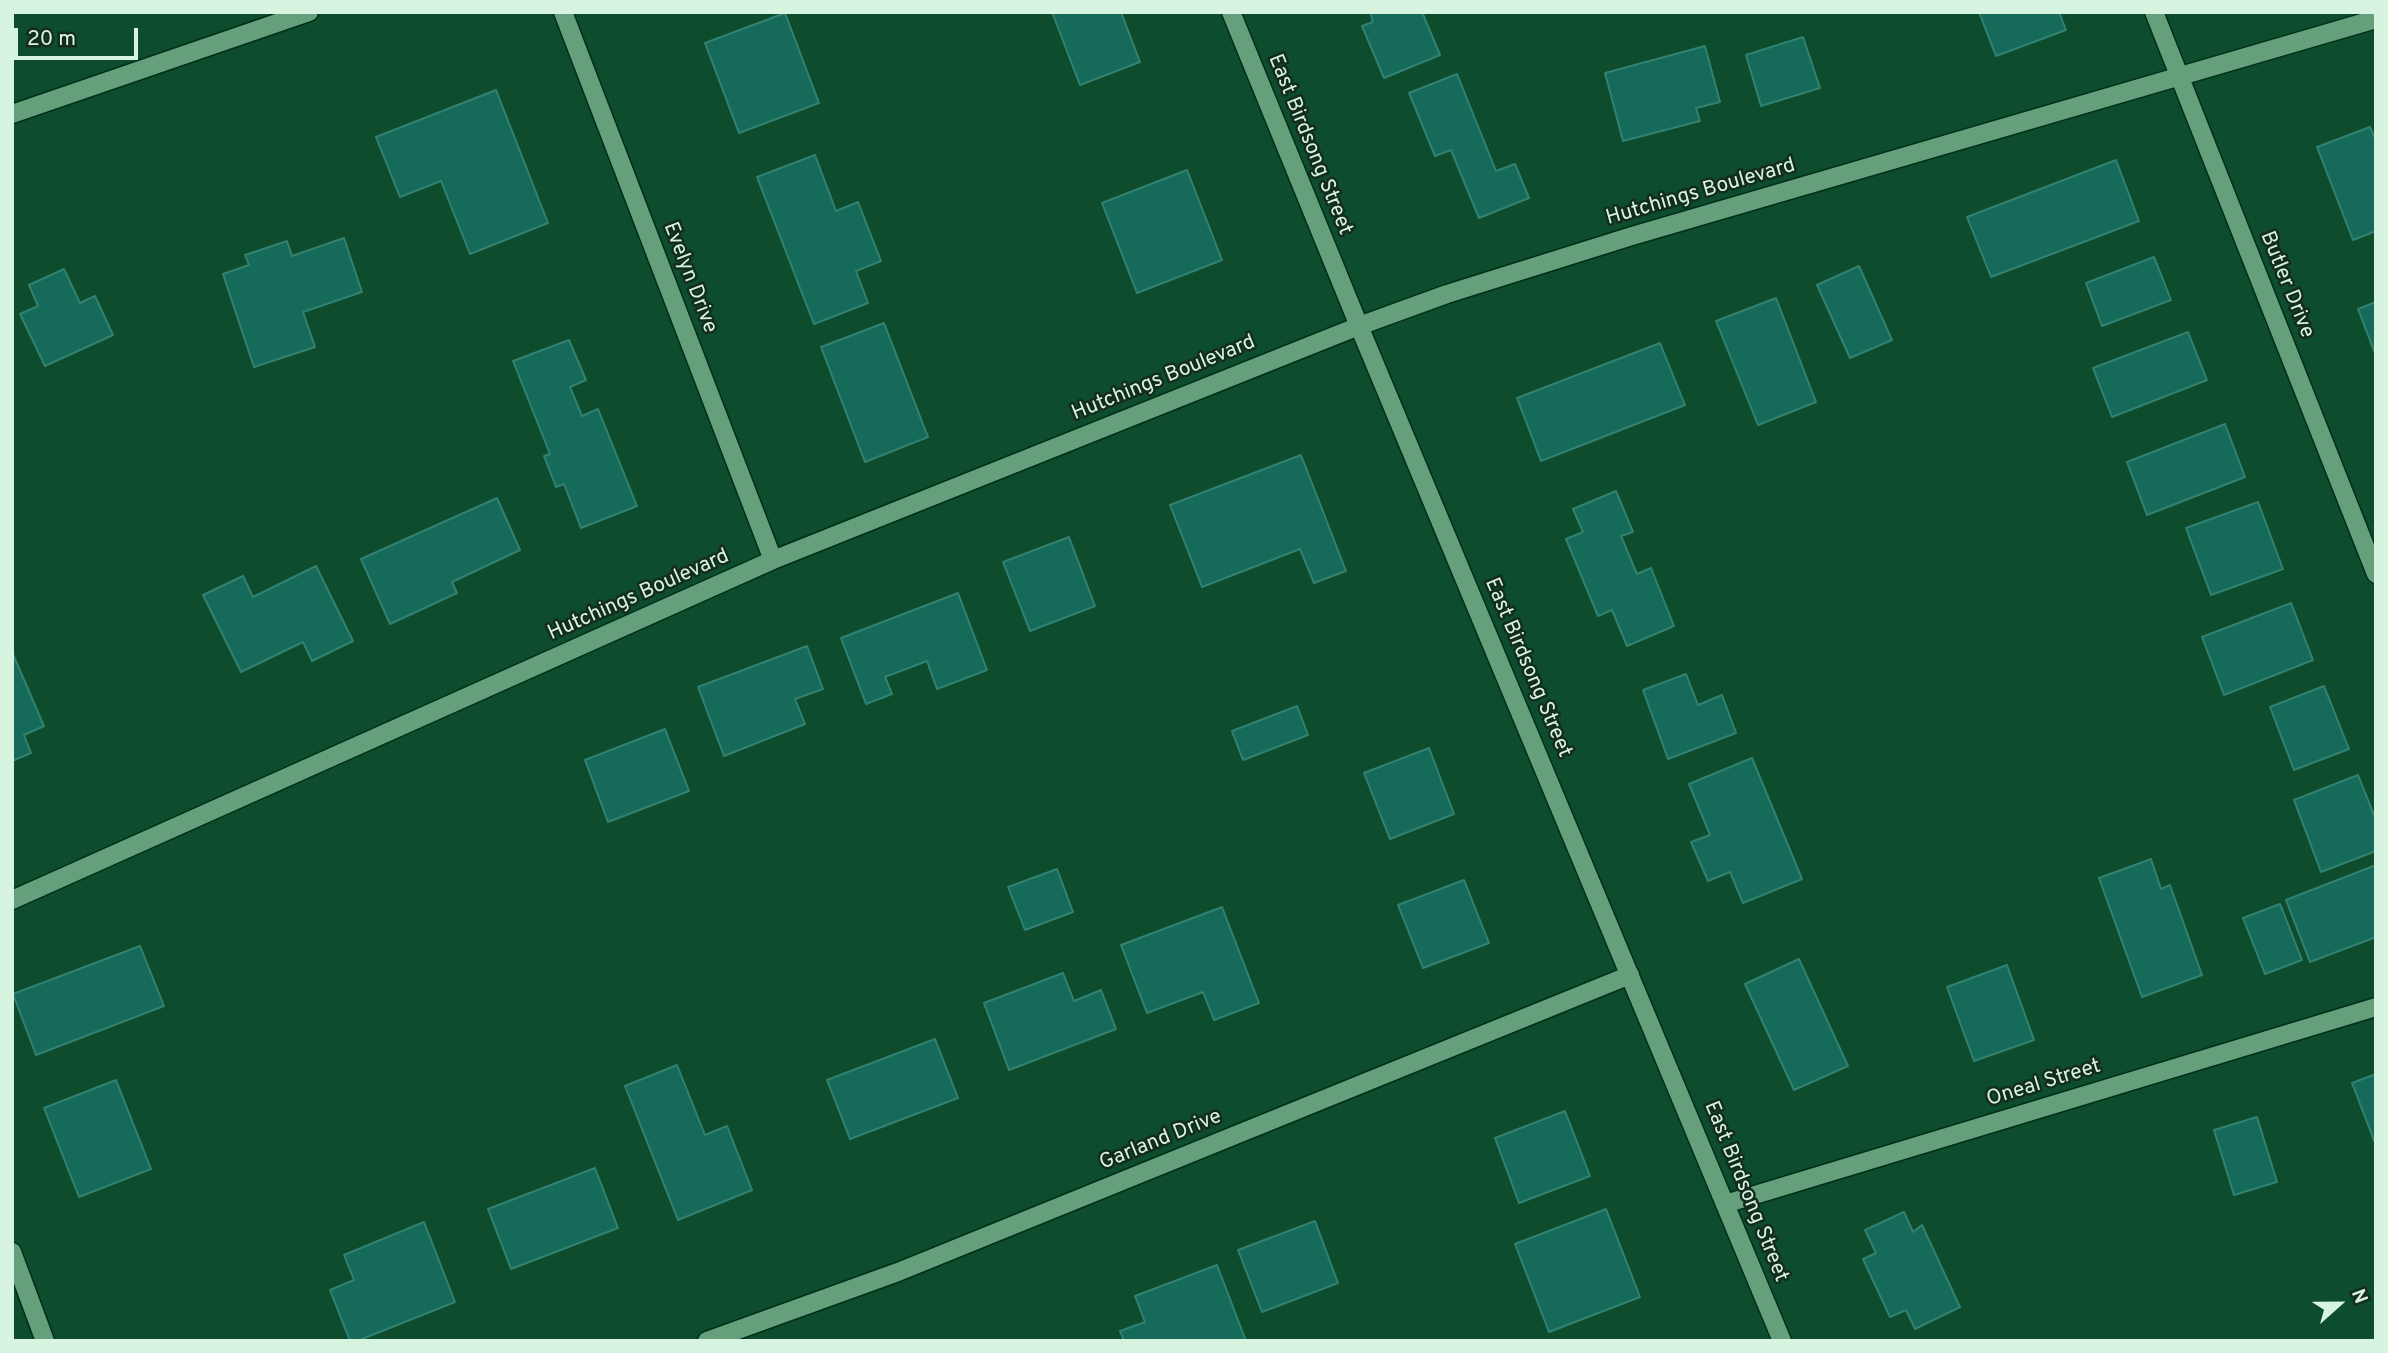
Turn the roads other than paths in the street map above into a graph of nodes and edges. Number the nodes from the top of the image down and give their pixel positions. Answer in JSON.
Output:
{"nodes":[{"id":1,"x":309,"y":12,"type":"edge"},
{"id":2,"x":563,"y":12,"type":"edge"},
{"id":3,"x":1231,"y":12,"type":"edge"},
{"id":4,"x":2154,"y":12,"type":"edge"},
{"id":5,"x":2376,"y":19,"type":"edge"},
{"id":6,"x":2180,"y":78,"type":"junction"},
{"id":7,"x":12,"y":114,"type":"edge"},
{"id":8,"x":1359,"y":326,"type":"junction"},
{"id":9,"x":773,"y":560,"type":"junction"},
{"id":10,"x":2376,"y":574,"type":"edge"},
{"id":11,"x":12,"y":900,"type":"edge"},
{"id":12,"x":1630,"y":975,"type":"junction"},
{"id":13,"x":2376,"y":1007,"type":"edge"},
{"id":14,"x":1726,"y":1204,"type":"junction"},
{"id":15,"x":12,"y":1252,"type":"edge"},
{"id":16,"x":45,"y":1341,"type":"edge"},
{"id":17,"x":707,"y":1341,"type":"edge"},
{"id":18,"x":1782,"y":1341,"type":"edge"}],
"edges":[{"from":1,"to":7,"type":"street"},
{"from":2,"to":9,"type":"street","name":"Evelyn Drive"},
{"from":3,"to":8,"type":"street","name":"East Birdsong Street"},
{"from":4,"to":6,"type":"street","name":"Butler Drive"},
{"from":5,"to":6,"type":"street","name":"Hutchings Boulevard"},
{"from":6,"to":8,"type":"street","name":"Hutchings Boulevard"},
{"from":6,"to":10,"type":"street","name":"Butler Drive"},
{"from":8,"to":9,"type":"street","name":"Hutchings Boulevard"},
{"from":8,"to":12,"type":"street","name":"East Birdsong Street"},
{"from":9,"to":11,"type":"street","name":"Hutchings Boulevard"},
{"from":12,"to":14,"type":"street","name":"East Birdsong Street"},
{"from":12,"to":17,"type":"street","name":"Garland Drive"},
{"from":13,"to":14,"type":"street","name":"Oneal Street"},
{"from":14,"to":18,"type":"street","name":"East Birdsong Street"},
{"from":15,"to":16,"type":"street"}]}
